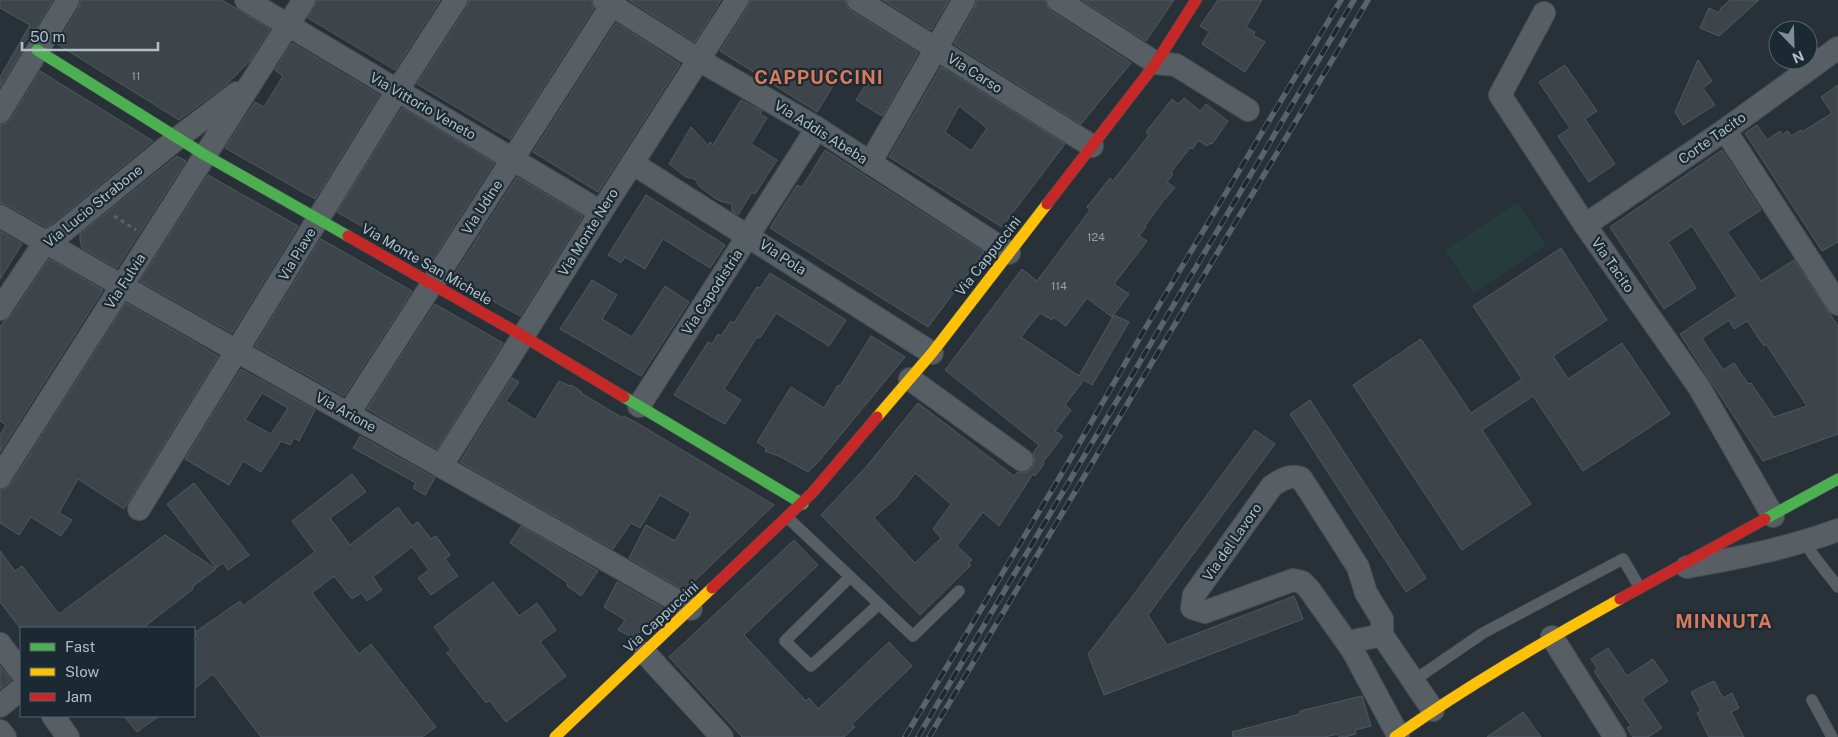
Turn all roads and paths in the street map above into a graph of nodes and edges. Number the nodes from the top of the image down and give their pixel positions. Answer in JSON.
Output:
{"nodes":[{"id":1,"x":68,"y":0,"type":"edge"},
{"id":2,"x":246,"y":0,"type":"edge"},
{"id":3,"x":304,"y":0,"type":"edge"},
{"id":4,"x":456,"y":0,"type":"edge"},
{"id":5,"x":737,"y":0,"type":"edge"},
{"id":6,"x":858,"y":0,"type":"edge"},
{"id":7,"x":964,"y":0,"type":"edge"},
{"id":8,"x":1058,"y":0,"type":"edge"},
{"id":9,"x":1196,"y":0,"type":"edge"},
{"id":10,"x":610,"y":2,"type":"edge"},
{"id":11,"x":1544,"y":13,"type":"dead end"},
{"id":12,"x":288,"y":26,"type":"junction"},
{"id":13,"x":1838,"y":48,"type":"edge"},
{"id":14,"x":936,"y":49,"type":"junction"},
{"id":15,"x":37,"y":50,"type":"junction"},
{"id":16,"x":699,"y":60,"type":"junction"},
{"id":17,"x":1156,"y":63,"type":"junction"},
{"id":18,"x":249,"y":85,"type":"junction"},
{"id":19,"x":396,"y":91,"type":"junction"},
{"id":20,"x":1248,"y":110,"type":"dead end"},
{"id":21,"x":0,"y":112,"type":"edge"},
{"id":22,"x":817,"y":128,"type":"junction"},
{"id":23,"x":1725,"y":130,"type":"junction"},
{"id":24,"x":179,"y":138,"type":"junction"},
{"id":25,"x":1092,"y":146,"type":"junction"},
{"id":26,"x":206,"y":155,"type":"junction"},
{"id":27,"x":513,"y":159,"type":"junction"},
{"id":28,"x":632,"y":163,"type":"junction"},
{"id":29,"x":870,"y":163,"type":"junction"},
{"id":30,"x":96,"y":204,"type":"junction"},
{"id":31,"x":601,"y":212,"type":"junction"},
{"id":32,"x":0,"y":216,"type":"edge"},
{"id":33,"x":318,"y":219,"type":"junction"},
{"id":34,"x":1585,"y":225,"type":"junction"},
{"id":35,"x":748,"y":235,"type":"junction"},
{"id":36,"x":151,"y":240,"type":"junction"},
{"id":37,"x":45,"y":242,"type":"junction"},
{"id":38,"x":1010,"y":253,"type":"junction"},
{"id":39,"x":432,"y":284,"type":"junction"},
{"id":40,"x":122,"y":285,"type":"junction"},
{"id":41,"x":1838,"y":304,"type":"edge"},
{"id":42,"x":0,"y":308,"type":"edge"},
{"id":43,"x":523,"y":336,"type":"junction"},
{"id":44,"x":237,"y":352,"type":"junction"},
{"id":45,"x":932,"y":353,"type":"junction"},
{"id":46,"x":910,"y":379,"type":"junction"},
{"id":47,"x":639,"y":406,"type":"junction"},
{"id":48,"x":349,"y":413,"type":"junction"},
{"id":49,"x":1022,"y":460,"type":"dead end"},
{"id":50,"x":442,"y":465,"type":"junction"},
{"id":51,"x":0,"y":477,"type":"edge"},
{"id":52,"x":1838,"y":479,"type":"edge"},
{"id":53,"x":803,"y":504,"type":"junction"},
{"id":54,"x":139,"y":509,"type":"dead end"},
{"id":55,"x":1773,"y":516,"type":"junction"},
{"id":56,"x":788,"y":518,"type":"junction"},
{"id":57,"x":1838,"y":530,"type":"edge"},
{"id":58,"x":1805,"y":542,"type":"junction"},
{"id":59,"x":1672,"y":570,"type":"junction"},
{"id":60,"x":850,"y":577,"type":"junction"},
{"id":61,"x":1838,"y":587,"type":"edge"},
{"id":62,"x":1640,"y":588,"type":"junction"},
{"id":63,"x":959,"y":592,"type":"dead end"},
{"id":64,"x":879,"y":604,"type":"junction"},
{"id":65,"x":691,"y":609,"type":"junction"},
{"id":66,"x":1382,"y":635,"type":"junction"},
{"id":67,"x":1552,"y":637,"type":"junction"},
{"id":68,"x":0,"y":644,"type":"edge"},
{"id":69,"x":1353,"y":650,"type":"junction"},
{"id":70,"x":645,"y":653,"type":"junction"},
{"id":71,"x":20,"y":671,"type":"edge"},
{"id":72,"x":1414,"y":681,"type":"junction"},
{"id":73,"x":20,"y":690,"type":"edge"},
{"id":74,"x":1812,"y":700,"type":"dead end"},
{"id":75,"x":0,"y":706,"type":"edge"},
{"id":76,"x":1433,"y":710,"type":"junction"},
{"id":77,"x":54,"y":717,"type":"edge"},
{"id":78,"x":0,"y":731,"type":"edge"},
{"id":79,"x":1397,"y":736,"type":"edge"},
{"id":80,"x":5,"y":737,"type":"edge"},
{"id":81,"x":68,"y":737,"type":"edge"},
{"id":82,"x":555,"y":737,"type":"edge"},
{"id":83,"x":722,"y":737,"type":"edge"},
{"id":84,"x":1615,"y":737,"type":"edge"},
{"id":85,"x":1832,"y":737,"type":"edge"}],
"edges":[{"from":1,"to":15,"type":"street"},
{"from":2,"to":12,"type":"street","name":"Via Vittorio Veneto"},
{"from":3,"to":12,"type":"street","name":"Via Fulvia"},
{"from":4,"to":19,"type":"street","name":"Via Piave"},
{"from":5,"to":16,"type":"street","name":"Via Monte Nero"},
{"from":6,"to":14,"type":"street","name":"Via Carso"},
{"from":7,"to":14,"type":"street"},
{"from":8,"to":17,"type":"street"},
{"from":9,"to":17,"type":"street","name":"Via Cappuccini"},
{"from":10,"to":16,"type":"street","name":"Via Addis Abeba"},
{"from":10,"to":27,"type":"street","name":"Via Udine"},
{"from":11,"to":34,"type":"street","name":"Via Tacito"},
{"from":12,"to":18,"type":"street","name":"Via Fulvia"},
{"from":12,"to":19,"type":"street","name":"Via Vittorio Veneto"},
{"from":13,"to":23,"type":"street","name":"Corte Tacito"},
{"from":14,"to":25,"type":"street","name":"Via Carso"},
{"from":14,"to":29,"type":"street"},
{"from":15,"to":21,"type":"street"},
{"from":15,"to":24,"type":"street","name":"Via Monte San Michele"},
{"from":16,"to":22,"type":"street","name":"Via Addis Abeba"},
{"from":16,"to":28,"type":"street","name":"Via Monte Nero"},
{"from":17,"to":20,"type":"street"},
{"from":17,"to":25,"type":"street","name":"Via Cappuccini"},
{"from":18,"to":24,"type":"street","name":"Via Fulvia"},
{"from":18,"to":26,"type":"street","name":"Via Fulvia"},
{"from":19,"to":27,"type":"street","name":"Via Vittorio Veneto"},
{"from":19,"to":33,"type":"street","name":"Via Piave"},
{"from":22,"to":29,"type":"street","name":"Via Addis Abeba"},
{"from":22,"to":35,"type":"street","name":"Via Capodistria"},
{"from":23,"to":34,"type":"street","name":"Corte Tacito"},
{"from":23,"to":41,"type":"street"},
{"from":24,"to":26,"type":"street","name":"Via Monte San Michele"},
{"from":24,"to":30,"type":"street","name":"Via Lucio Strabone"},
{"from":25,"to":38,"type":"street","name":"Via Cappuccini"},
{"from":26,"to":33,"type":"street","name":"Via Monte San Michele"},
{"from":26,"to":36,"type":"street","name":"Via Fulvia"},
{"from":27,"to":31,"type":"street","name":"Via Vittorio Veneto"},
{"from":27,"to":39,"type":"street","name":"Via Udine"},
{"from":28,"to":31,"type":"street","name":"Via Monte Nero"},
{"from":28,"to":35,"type":"street","name":"Via Pola"},
{"from":29,"to":38,"type":"street","name":"Via Addis Abeba"},
{"from":30,"to":36,"type":"path"},
{"from":30,"to":37,"type":"street","name":"Via Lucio Strabone"},
{"from":31,"to":43,"type":"street","name":"Via Monte Nero"},
{"from":32,"to":37,"type":"street","name":"Via Arione"},
{"from":33,"to":39,"type":"street","name":"Via Monte San Michele"},
{"from":33,"to":44,"type":"street","name":"Via Piave"},
{"from":34,"to":55,"type":"street","name":"Via Tacito"},
{"from":35,"to":45,"type":"street","name":"Via Pola"},
{"from":35,"to":47,"type":"street","name":"Via Capodistria"},
{"from":36,"to":40,"type":"street","name":"Via Fulvia"},
{"from":37,"to":40,"type":"street","name":"Via Arione"},
{"from":37,"to":42,"type":"street","name":"Via Lucio Strabone"},
{"from":38,"to":45,"type":"street","name":"Via Cappuccini"},
{"from":39,"to":43,"type":"street","name":"Via Monte San Michele"},
{"from":39,"to":48,"type":"street","name":"Via Udine"},
{"from":40,"to":44,"type":"street","name":"Via Arione"},
{"from":40,"to":51,"type":"street","name":"Via Fulvia"},
{"from":43,"to":47,"type":"street","name":"Via Monte San Michele"},
{"from":43,"to":50,"type":"street","name":"Via Monte Nero"},
{"from":44,"to":48,"type":"street","name":"Via Arione"},
{"from":44,"to":54,"type":"street","name":"Via Piave"},
{"from":45,"to":46,"type":"street","name":"Via Cappuccini"},
{"from":46,"to":49,"type":"street"},
{"from":46,"to":53,"type":"street","name":"Via Cappuccini"},
{"from":47,"to":53,"type":"street","name":"Via Monte San Michele"},
{"from":48,"to":50,"type":"street","name":"Via Arione"},
{"from":50,"to":65,"type":"street","name":"Via Arione"},
{"from":52,"to":55,"type":"street","name":"Via del Lavoro"},
{"from":53,"to":56,"type":"street","name":"Via Cappuccini"},
{"from":55,"to":59,"type":"street","name":"Via del Lavoro"},
{"from":56,"to":60,"type":"lane"},
{"from":56,"to":65,"type":"street","name":"Via Cappuccini"},
{"from":57,"to":58,"type":"street","name":"Via del Lavoro"},
{"from":58,"to":59,"type":"street","name":"Via del Lavoro"},
{"from":58,"to":61,"type":"lane"},
{"from":59,"to":62,"type":"street","name":"Via del Lavoro"},
{"from":60,"to":64,"type":"lane"},
{"from":60,"to":64,"type":"lane"},
{"from":62,"to":67,"type":"street","name":"Via del Lavoro"},
{"from":62,"to":72,"type":"lane"},
{"from":63,"to":64,"type":"lane"},
{"from":65,"to":70,"type":"street","name":"Via Cappuccini"},
{"from":66,"to":69,"type":"street"},
{"from":66,"to":69,"type":"street","name":"Via del Lavoro"},
{"from":66,"to":72,"type":"street","name":"Via del Lavoro"},
{"from":67,"to":76,"type":"street","name":"Via del Lavoro"},
{"from":67,"to":84,"type":"street"},
{"from":68,"to":71,"type":"street"},
{"from":69,"to":79,"type":"street","name":"Via del Lavoro"},
{"from":70,"to":82,"type":"street","name":"Via Cappuccini"},
{"from":70,"to":83,"type":"street"},
{"from":72,"to":76,"type":"street","name":"Via del Lavoro"},
{"from":73,"to":75,"type":"street"},
{"from":74,"to":85,"type":"lane"},
{"from":76,"to":79,"type":"street","name":"Via del Lavoro"},
{"from":77,"to":81,"type":"street"},
{"from":78,"to":80,"type":"street"}]}
